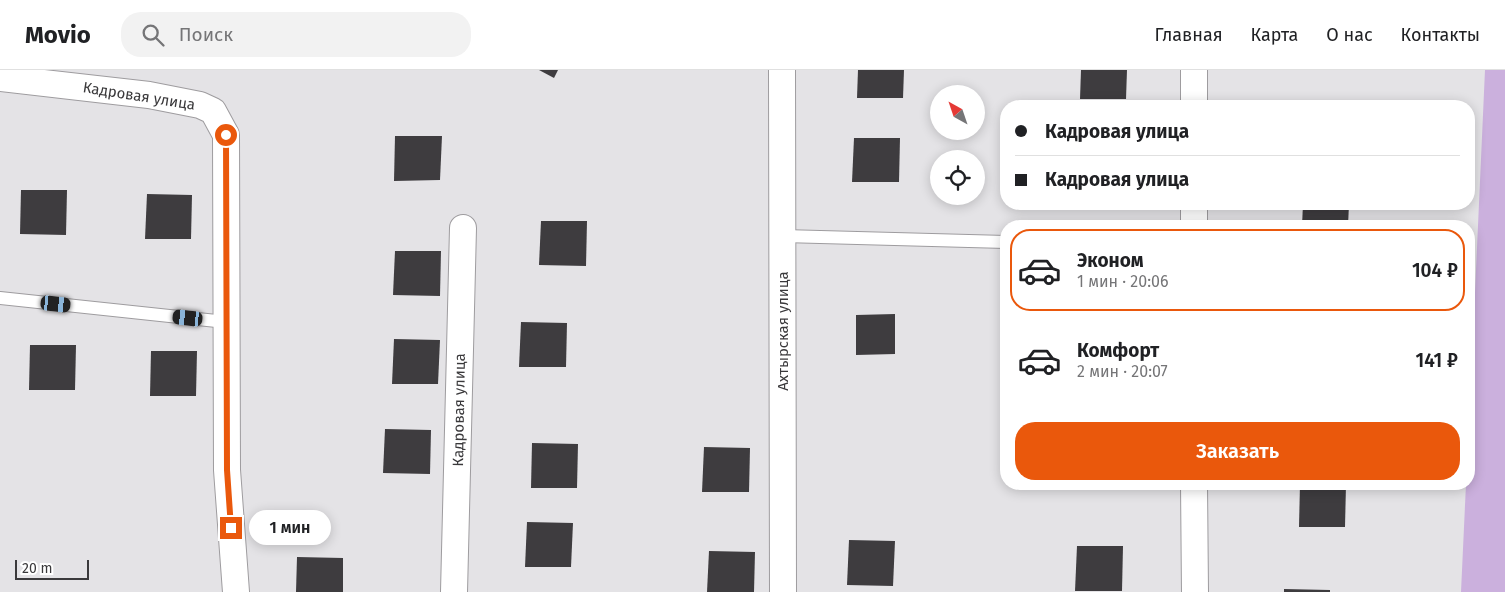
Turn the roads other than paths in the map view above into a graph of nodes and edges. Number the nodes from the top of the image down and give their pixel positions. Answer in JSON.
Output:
{"nodes":[{"id":1,"x":782,"y":70,"type":"edge"},
{"id":2,"x":1194,"y":70,"type":"edge"},
{"id":3,"x":0,"y":78,"type":"edge"},
{"id":4,"x":1194,"y":100,"type":"edge"},
{"id":5,"x":463,"y":228,"type":"dead end"},
{"id":6,"x":783,"y":236,"type":"junction"},
{"id":7,"x":1000,"y":242,"type":"edge"},
{"id":8,"x":0,"y":298,"type":"edge"},
{"id":9,"x":226,"y":322,"type":"junction"},
{"id":10,"x":1194,"y":490,"type":"edge"},
{"id":11,"x":236,"y":592,"type":"edge"},
{"id":12,"x":454,"y":592,"type":"edge"},
{"id":13,"x":783,"y":592,"type":"edge"},
{"id":14,"x":1195,"y":592,"type":"edge"}],
"edges":[{"from":1,"to":6,"type":"street","name":"Ахтырская улица"},
{"from":2,"to":4,"type":"street"},
{"from":3,"to":9,"type":"street","name":"Кадровая улица"},
{"from":5,"to":12,"type":"street","name":"Кадровая улица"},
{"from":6,"to":7,"type":"lane"},
{"from":6,"to":13,"type":"street","name":"Ахтырская улица"},
{"from":8,"to":9,"type":"lane"},
{"from":9,"to":11,"type":"street","name":"Кадровая улица"},
{"from":10,"to":14,"type":"street"}]}
